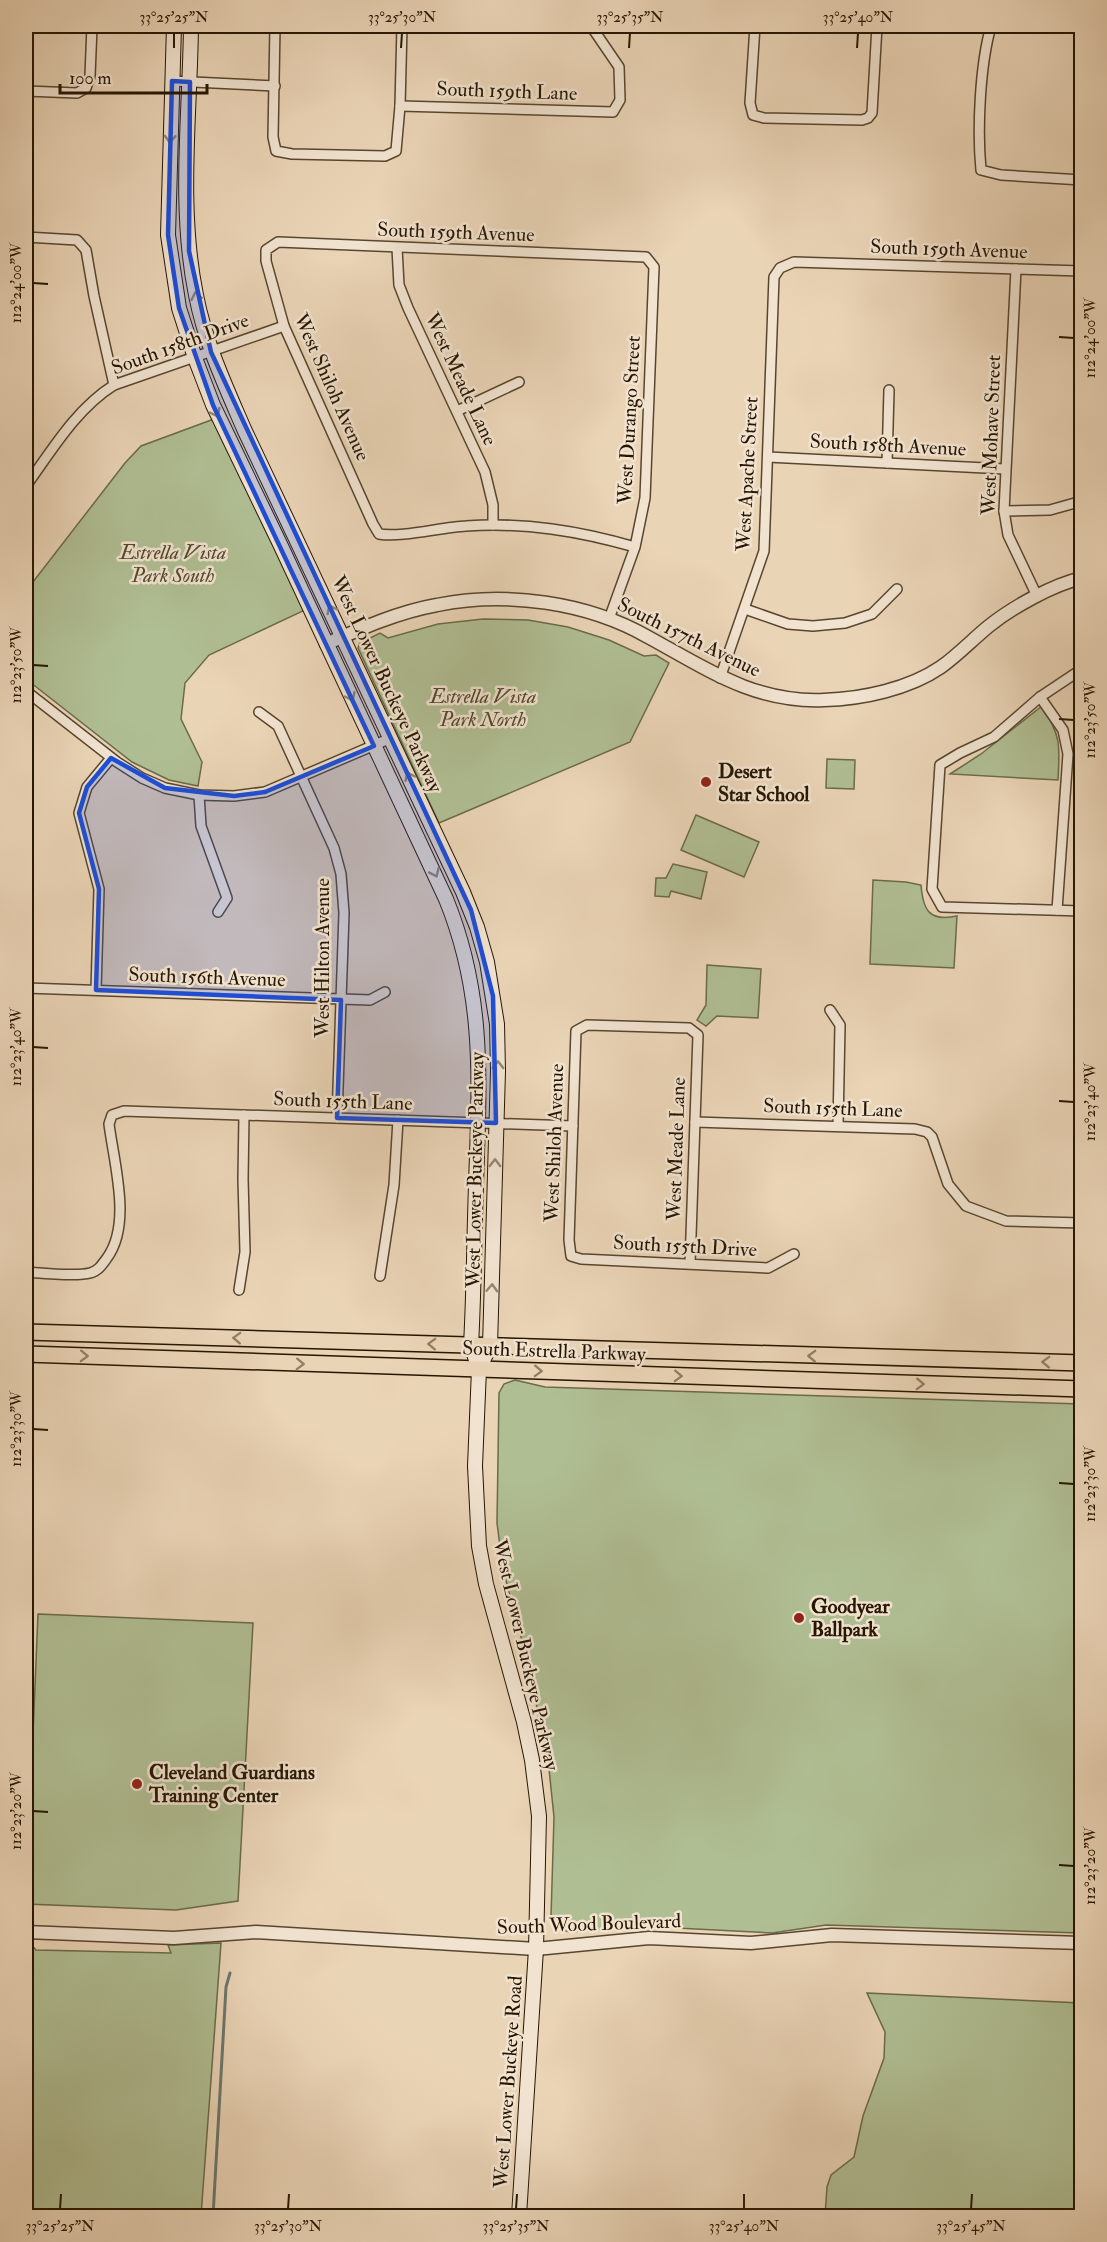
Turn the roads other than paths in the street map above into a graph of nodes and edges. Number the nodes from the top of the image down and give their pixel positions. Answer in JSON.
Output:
{"nodes":[{"id":1,"x":92,"y":26,"type":"edge"},
{"id":2,"x":174,"y":26,"type":"edge"},
{"id":3,"x":192,"y":26,"type":"edge"},
{"id":4,"x":275,"y":26,"type":"edge"},
{"id":5,"x":402,"y":26,"type":"edge"},
{"id":6,"x":591,"y":26,"type":"edge"},
{"id":7,"x":755,"y":26,"type":"edge"},
{"id":8,"x":877,"y":26,"type":"edge"},
{"id":9,"x":991,"y":26,"type":"edge"},
{"id":10,"x":172,"y":81,"type":"junction"},
{"id":11,"x":190,"y":81,"type":"junction"},
{"id":12,"x":275,"y":86,"type":"junction"},
{"id":13,"x":26,"y":91,"type":"edge"},
{"id":14,"x":400,"y":106,"type":"junction"},
{"id":15,"x":1082,"y":180,"type":"edge"},
{"id":16,"x":26,"y":237,"type":"edge"},
{"id":17,"x":397,"y":248,"type":"junction"},
{"id":18,"x":266,"y":250,"type":"joint"},
{"id":19,"x":646,"y":257,"type":"joint"},
{"id":20,"x":780,"y":268,"type":"joint"},
{"id":21,"x":1016,"y":269,"type":"junction"},
{"id":22,"x":1082,"y":272,"type":"edge"},
{"id":23,"x":284,"y":326,"type":"junction"},
{"id":24,"x":211,"y":352,"type":"junction"},
{"id":25,"x":195,"y":358,"type":"junction"},
{"id":26,"x":519,"y":382,"type":"dead end"},
{"id":27,"x":114,"y":385,"type":"junction"},
{"id":28,"x":889,"y":390,"type":"dead end"},
{"id":29,"x":457,"y":411,"type":"junction"},
{"id":30,"x":768,"y":457,"type":"junction"},
{"id":31,"x":887,"y":463,"type":"junction"},
{"id":32,"x":1005,"y":469,"type":"junction"},
{"id":33,"x":26,"y":486,"type":"edge"},
{"id":34,"x":1082,"y":501,"type":"edge"},
{"id":35,"x":1004,"y":511,"type":"junction"},
{"id":36,"x":493,"y":525,"type":"junction"},
{"id":37,"x":636,"y":547,"type":"junction"},
{"id":38,"x":1082,"y":578,"type":"edge"},
{"id":39,"x":897,"y":589,"type":"dead end"},
{"id":40,"x":1037,"y":596,"type":"junction"},
{"id":41,"x":745,"y":609,"type":"junction"},
{"id":42,"x":609,"y":619,"type":"junction"},
{"id":43,"x":344,"y":636,"type":"junction"},
{"id":44,"x":326,"y":644,"type":"junction"},
{"id":45,"x":1082,"y":669,"type":"edge"},
{"id":46,"x":720,"y":678,"type":"junction"},
{"id":47,"x":26,"y":690,"type":"edge"},
{"id":48,"x":1040,"y":697,"type":"junction"},
{"id":49,"x":259,"y":712,"type":"dead end"},
{"id":50,"x":391,"y":738,"type":"junction"},
{"id":51,"x":374,"y":746,"type":"junction"},
{"id":52,"x":111,"y":758,"type":"junction"},
{"id":53,"x":301,"y":778,"type":"junction"},
{"id":54,"x":199,"y":795,"type":"junction"},
{"id":55,"x":1057,"y":910,"type":"junction"},
{"id":56,"x":1082,"y":910,"type":"edge"},
{"id":57,"x":218,"y":912,"type":"dead end"},
{"id":58,"x":26,"y":988,"type":"edge"},
{"id":59,"x":96,"y":990,"type":"junction"},
{"id":60,"x":385,"y":992,"type":"dead end"},
{"id":61,"x":341,"y":1000,"type":"junction"},
{"id":62,"x":830,"y":1010,"type":"dead end"},
{"id":63,"x":698,"y":1035,"type":"joint"},
{"id":64,"x":244,"y":1115,"type":"junction"},
{"id":65,"x":337,"y":1118,"type":"junction"},
{"id":66,"x":398,"y":1120,"type":"junction"},
{"id":67,"x":695,"y":1122,"type":"junction"},
{"id":68,"x":478,"y":1123,"type":"junction"},
{"id":69,"x":496,"y":1123,"type":"junction"},
{"id":70,"x":573,"y":1126,"type":"junction"},
{"id":71,"x":838,"y":1126,"type":"junction"},
{"id":72,"x":1082,"y":1223,"type":"edge"},
{"id":73,"x":794,"y":1254,"type":"dead end"},
{"id":74,"x":571,"y":1256,"type":"joint"},
{"id":75,"x":690,"y":1264,"type":"junction"},
{"id":76,"x":26,"y":1272,"type":"edge"},
{"id":77,"x":380,"y":1276,"type":"dead end"},
{"id":78,"x":239,"y":1290,"type":"dead end"},
{"id":79,"x":26,"y":1332,"type":"edge"},
{"id":80,"x":471,"y":1345,"type":"junction"},
{"id":81,"x":490,"y":1346,"type":"junction"},
{"id":82,"x":26,"y":1354,"type":"edge"},
{"id":83,"x":1082,"y":1363,"type":"edge"},
{"id":84,"x":479,"y":1369,"type":"junction"},
{"id":85,"x":1082,"y":1389,"type":"edge"},
{"id":86,"x":26,"y":1932,"type":"edge"},
{"id":87,"x":1082,"y":1942,"type":"edge"},
{"id":88,"x":536,"y":1949,"type":"junction"},
{"id":89,"x":519,"y":2217,"type":"edge"}],
"edges":[{"from":1,"to":13,"type":"street"},
{"from":2,"to":10,"type":"main road","name":"West Lower Buckeye Parkway"},
{"from":3,"to":11,"type":"main road","name":"West Lower Buckeye Parkway"},
{"from":4,"to":12,"type":"street"},
{"from":5,"to":14,"type":"street"},
{"from":6,"to":14,"type":"street","name":"South 159th Lane"},
{"from":7,"to":8,"type":"street"},
{"from":9,"to":15,"type":"street"},
{"from":10,"to":11,"type":"street"},
{"from":10,"to":25,"type":"main road","name":"West Lower Buckeye Parkway","one_way":true},
{"from":11,"to":12,"type":"street"},
{"from":24,"to":11,"type":"main road","name":"West Lower Buckeye Parkway","one_way":true},
{"from":12,"to":14,"type":"street"},
{"from":16,"to":27,"type":"street"},
{"from":17,"to":18,"type":"street","name":"South 159th Avenue"},
{"from":17,"to":19,"type":"street","name":"South 159th Avenue"},
{"from":17,"to":29,"type":"street","name":"West Meade Lane"},
{"from":18,"to":23,"type":"street","name":"West Shiloh Avenue"},
{"from":19,"to":37,"type":"street","name":"West Durango Street"},
{"from":20,"to":21,"type":"street","name":"South 159th Avenue"},
{"from":20,"to":30,"type":"street","name":"West Apache Street"},
{"from":21,"to":22,"type":"street","name":"South 159th Avenue"},
{"from":21,"to":32,"type":"street","name":"West Mohave Street"},
{"from":23,"to":24,"type":"street","name":"South 158th Drive"},
{"from":23,"to":36,"type":"street","name":"West Shiloh Avenue"},
{"from":24,"to":25,"type":"street","name":"South 158th Drive"},
{"from":43,"to":24,"type":"main road","name":"West Lower Buckeye Parkway","one_way":true},
{"from":25,"to":27,"type":"street","name":"South 158th Drive"},
{"from":25,"to":44,"type":"main road","name":"West Lower Buckeye Parkway","one_way":true},
{"from":26,"to":29,"type":"street"},
{"from":27,"to":33,"type":"street","name":"South 158th Drive"},
{"from":28,"to":31,"type":"street"},
{"from":29,"to":36,"type":"street","name":"West Meade Lane"},
{"from":30,"to":31,"type":"street","name":"South 158th Avenue"},
{"from":30,"to":41,"type":"street","name":"West Apache Street"},
{"from":31,"to":32,"type":"street","name":"South 158th Avenue"},
{"from":32,"to":35,"type":"street","name":"West Mohave Street"},
{"from":34,"to":35,"type":"street"},
{"from":35,"to":40,"type":"street","name":"West Mohave Street"},
{"from":36,"to":37,"type":"street"},
{"from":37,"to":42,"type":"street","name":"West Durango Street"},
{"from":38,"to":40,"type":"street","name":"South 157th Avenue"},
{"from":39,"to":41,"type":"street"},
{"from":40,"to":46,"type":"street","name":"South 157th Avenue"},
{"from":41,"to":46,"type":"street","name":"West Apache Street"},
{"from":42,"to":43,"type":"street","name":"South 157th Avenue"},
{"from":42,"to":46,"type":"street","name":"South 157th Avenue"},
{"from":43,"to":44,"type":"street","name":"South 157th Avenue"},
{"from":43,"to":50,"type":"main road","name":"West Lower Buckeye Parkway"},
{"from":44,"to":51,"type":"main road","name":"West Lower Buckeye Parkway","one_way":true},
{"from":45,"to":48,"type":"street"},
{"from":47,"to":52,"type":"street"},
{"from":48,"to":55,"type":"street"},
{"from":48,"to":55,"type":"street"},
{"from":49,"to":53,"type":"street","name":"West Hilton Avenue"},
{"from":50,"to":51,"type":"street"},
{"from":69,"to":50,"type":"main road","name":"West Lower Buckeye Parkway","one_way":true},
{"from":51,"to":53,"type":"street"},
{"from":51,"to":68,"type":"main road","name":"West Lower Buckeye Parkway","one_way":true},
{"from":52,"to":54,"type":"street"},
{"from":52,"to":59,"type":"street"},
{"from":53,"to":54,"type":"street"},
{"from":53,"to":61,"type":"street","name":"West Hilton Avenue"},
{"from":54,"to":57,"type":"street"},
{"from":55,"to":56,"type":"street"},
{"from":58,"to":59,"type":"street","name":"South 156th Avenue"},
{"from":59,"to":61,"type":"street","name":"South 156th Avenue"},
{"from":60,"to":61,"type":"street","name":"South 156th Avenue"},
{"from":61,"to":65,"type":"street","name":"West Hilton Avenue"},
{"from":62,"to":71,"type":"street"},
{"from":63,"to":67,"type":"street","name":"West Meade Lane"},
{"from":63,"to":70,"type":"street","name":"West Shiloh Avenue"},
{"from":64,"to":65,"type":"street","name":"South 155th Lane"},
{"from":64,"to":76,"type":"street","name":"South 155th Lane"},
{"from":64,"to":78,"type":"street"},
{"from":65,"to":66,"type":"street","name":"South 155th Lane"},
{"from":66,"to":68,"type":"street","name":"South 155th Lane"},
{"from":66,"to":77,"type":"street"},
{"from":67,"to":71,"type":"street","name":"South 155th Lane"},
{"from":67,"to":75,"type":"street","name":"West Meade Lane"},
{"from":68,"to":69,"type":"street","name":"South 155th Lane"},
{"from":68,"to":80,"type":"main road","name":"West Lower Buckeye Parkway"},
{"from":69,"to":70,"type":"street","name":"South 155th Lane"},
{"from":81,"to":69,"type":"main road","name":"West Lower Buckeye Parkway","one_way":true},
{"from":70,"to":74,"type":"street","name":"West Shiloh Avenue"},
{"from":71,"to":72,"type":"street","name":"South 155th Lane"},
{"from":73,"to":75,"type":"street","name":"South 155th Drive"},
{"from":74,"to":75,"type":"street","name":"South 155th Drive"},
{"from":80,"to":79,"type":"main road","name":"South Estrella Parkway","one_way":true},
{"from":80,"to":81,"type":"main road","name":"South Estrella Parkway"},
{"from":80,"to":84,"type":"main road","name":"West Lower Buckeye Parkway"},
{"from":83,"to":81,"type":"main road","name":"South Estrella Parkway","one_way":true},
{"from":81,"to":84,"type":"main road","name":"West Lower Buckeye Parkway"},
{"from":82,"to":84,"type":"main road","name":"South Estrella Parkway","one_way":true},
{"from":84,"to":85,"type":"main road","name":"South Estrella Parkway","one_way":true},
{"from":84,"to":88,"type":"main road","name":"West Lower Buckeye Parkway"},
{"from":86,"to":88,"type":"street","name":"South Wood Boulevard"},
{"from":87,"to":88,"type":"street","name":"South Wood Boulevard"},
{"from":88,"to":89,"type":"main road","name":"West Lower Buckeye Road"}]}
